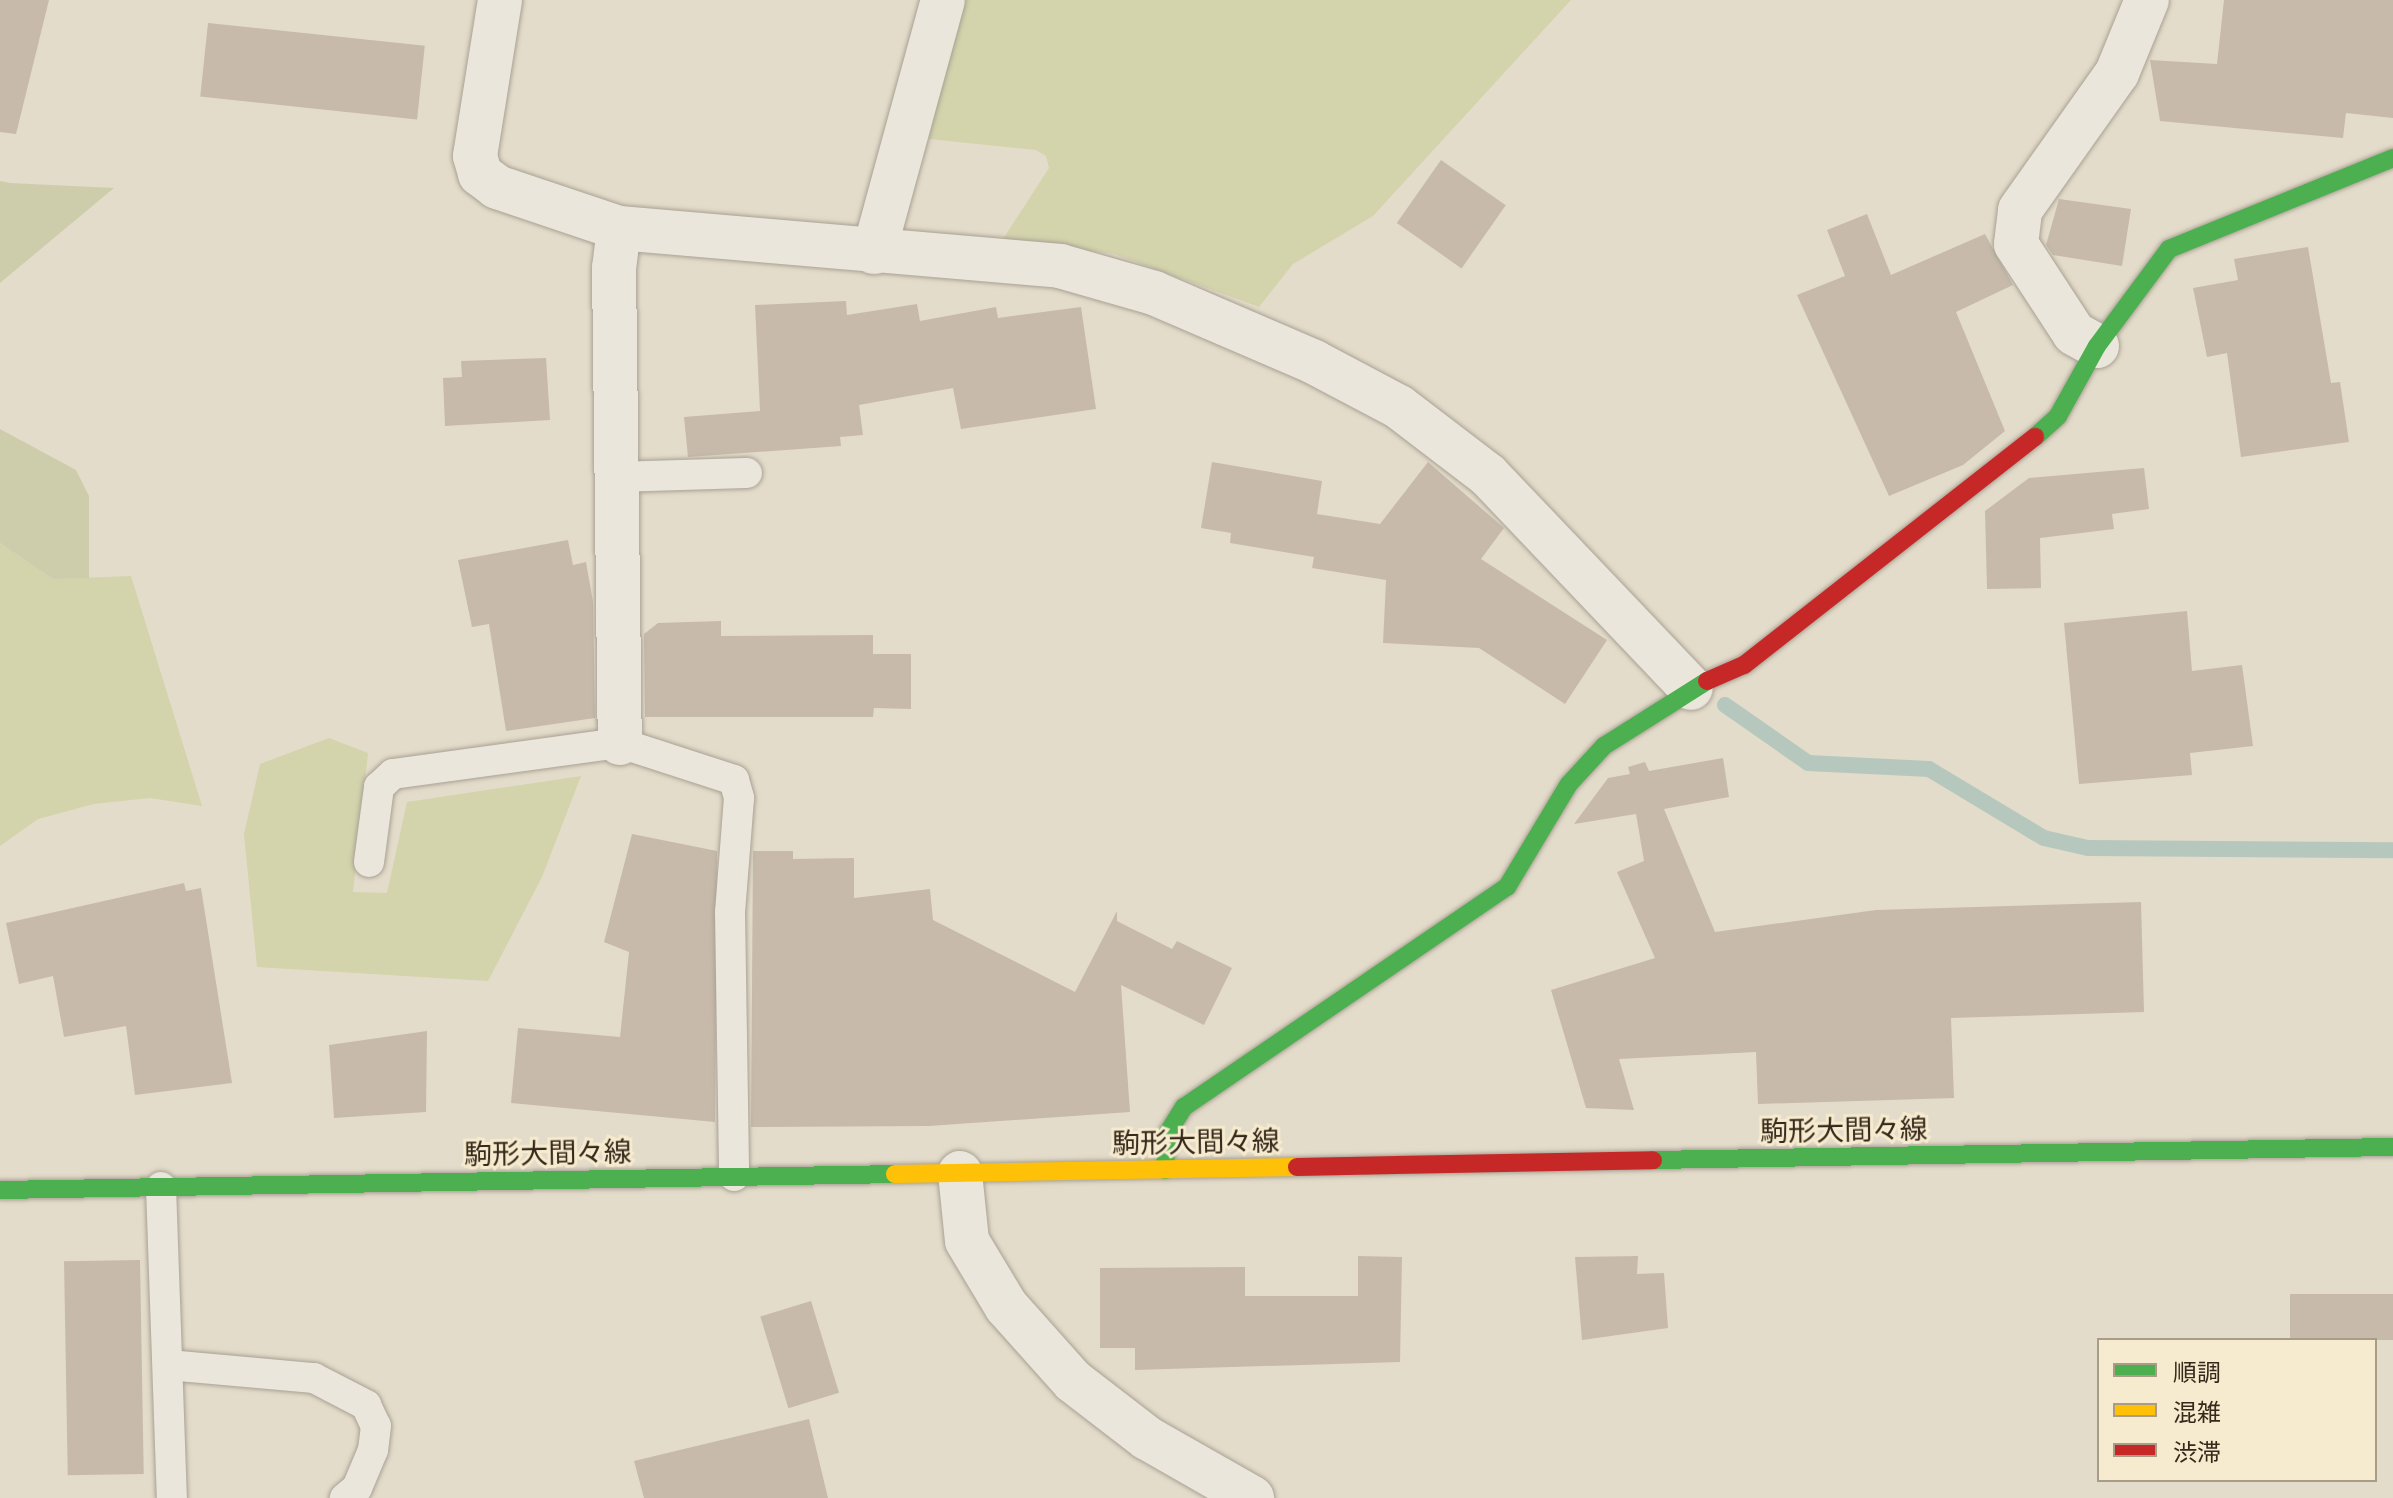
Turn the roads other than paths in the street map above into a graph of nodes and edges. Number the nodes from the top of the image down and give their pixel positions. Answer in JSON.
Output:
{"nodes":[{"id":1,"x":500,"y":0,"type":"edge"},
{"id":2,"x":943,"y":0,"type":"edge"},
{"id":3,"x":2147,"y":0,"type":"edge"},
{"id":4,"x":2393,"y":158,"type":"edge"},
{"id":5,"x":619,"y":228,"type":"junction"},
{"id":6,"x":874,"y":252,"type":"junction"},
{"id":7,"x":2097,"y":346,"type":"junction"},
{"id":8,"x":747,"y":473,"type":"dead end"},
{"id":9,"x":614,"y":477,"type":"junction"},
{"id":10,"x":1691,"y":688,"type":"junction"},
{"id":11,"x":620,"y":743,"type":"junction"},
{"id":12,"x":369,"y":862,"type":"dead end"},
{"id":13,"x":2393,"y":1147,"type":"edge"},
{"id":14,"x":1165,"y":1170,"type":"junction"},
{"id":15,"x":960,"y":1173,"type":"junction"},
{"id":16,"x":734,"y":1176,"type":"junction"},
{"id":17,"x":161,"y":1187,"type":"junction"},
{"id":18,"x":0,"y":1190,"type":"edge"},
{"id":19,"x":168,"y":1365,"type":"junction"},
{"id":20,"x":172,"y":1498,"type":"edge"},
{"id":21,"x":345,"y":1498,"type":"edge"},
{"id":22,"x":1252,"y":1498,"type":"edge"}],
"edges":[{"from":1,"to":5,"type":"street"},
{"from":2,"to":6,"type":"street"},
{"from":3,"to":7,"type":"street"},
{"from":4,"to":7,"type":"main road"},
{"from":5,"to":6,"type":"street"},
{"from":5,"to":9,"type":"street"},
{"from":6,"to":10,"type":"street"},
{"from":7,"to":10,"type":"main road"},
{"from":8,"to":9,"type":"lane"},
{"from":9,"to":11,"type":"street"},
{"from":10,"to":14,"type":"main road"},
{"from":11,"to":12,"type":"lane"},
{"from":11,"to":16,"type":"lane"},
{"from":13,"to":14,"type":"main road","name":"駒形大間々線"},
{"from":14,"to":15,"type":"main road","name":"駒形大間々線"},
{"from":15,"to":16,"type":"main road","name":"駒形大間々線"},
{"from":15,"to":22,"type":"street"},
{"from":16,"to":17,"type":"main road","name":"駒形大間々線"},
{"from":17,"to":18,"type":"main road","name":"駒形大間々線"},
{"from":17,"to":19,"type":"lane"},
{"from":19,"to":20,"type":"lane"},
{"from":19,"to":21,"type":"lane"}]}
